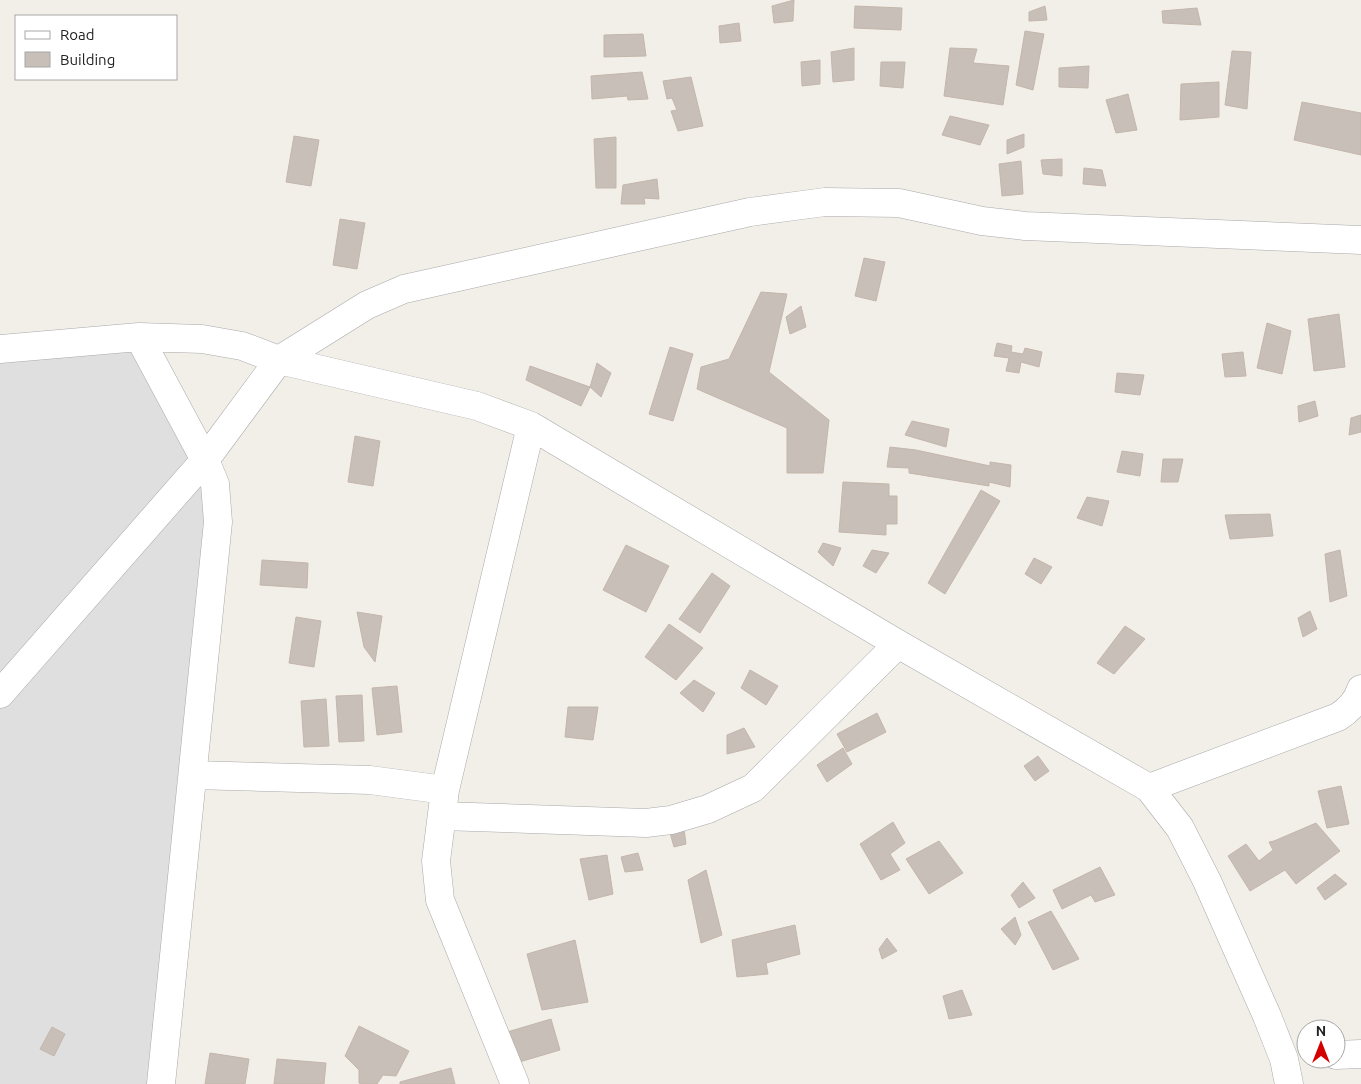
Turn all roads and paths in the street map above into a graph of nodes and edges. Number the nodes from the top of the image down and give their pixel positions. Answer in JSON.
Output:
{"nodes":[{"id":1,"x":1361,"y":240,"type":"edge"},
{"id":2,"x":138,"y":337,"type":"junction"},
{"id":3,"x":0,"y":349,"type":"edge"},
{"id":4,"x":279,"y":360,"type":"junction"},
{"id":5,"x":531,"y":426,"type":"junction"},
{"id":6,"x":205,"y":460,"type":"junction"},
{"id":7,"x":898,"y":644,"type":"junction"},
{"id":8,"x":1361,"y":689,"type":"edge"},
{"id":9,"x":0,"y":694,"type":"edge"},
{"id":10,"x":193,"y":775,"type":"junction"},
{"id":11,"x":1149,"y":788,"type":"junction"},
{"id":12,"x":443,"y":803,"type":"junction"},
{"id":13,"x":1361,"y":1054,"type":"edge"},
{"id":14,"x":1346,"y":1055,"type":"edge"},
{"id":15,"x":1293,"y":1067,"type":"edge"},
{"id":16,"x":161,"y":1084,"type":"edge"},
{"id":17,"x":515,"y":1084,"type":"edge"}],
"edges":[{"from":1,"to":4,"type":"street"},
{"from":2,"to":3,"type":"street"},
{"from":2,"to":4,"type":"street"},
{"from":2,"to":6,"type":"street"},
{"from":4,"to":5,"type":"street"},
{"from":4,"to":6,"type":"street"},
{"from":5,"to":7,"type":"street"},
{"from":5,"to":12,"type":"street"},
{"from":6,"to":9,"type":"street"},
{"from":6,"to":10,"type":"street"},
{"from":7,"to":11,"type":"street"},
{"from":7,"to":12,"type":"street"},
{"from":8,"to":11,"type":"street"},
{"from":10,"to":12,"type":"street"},
{"from":10,"to":16,"type":"street"},
{"from":11,"to":15,"type":"street"},
{"from":12,"to":17,"type":"street"},
{"from":13,"to":14,"type":"street"}]}
